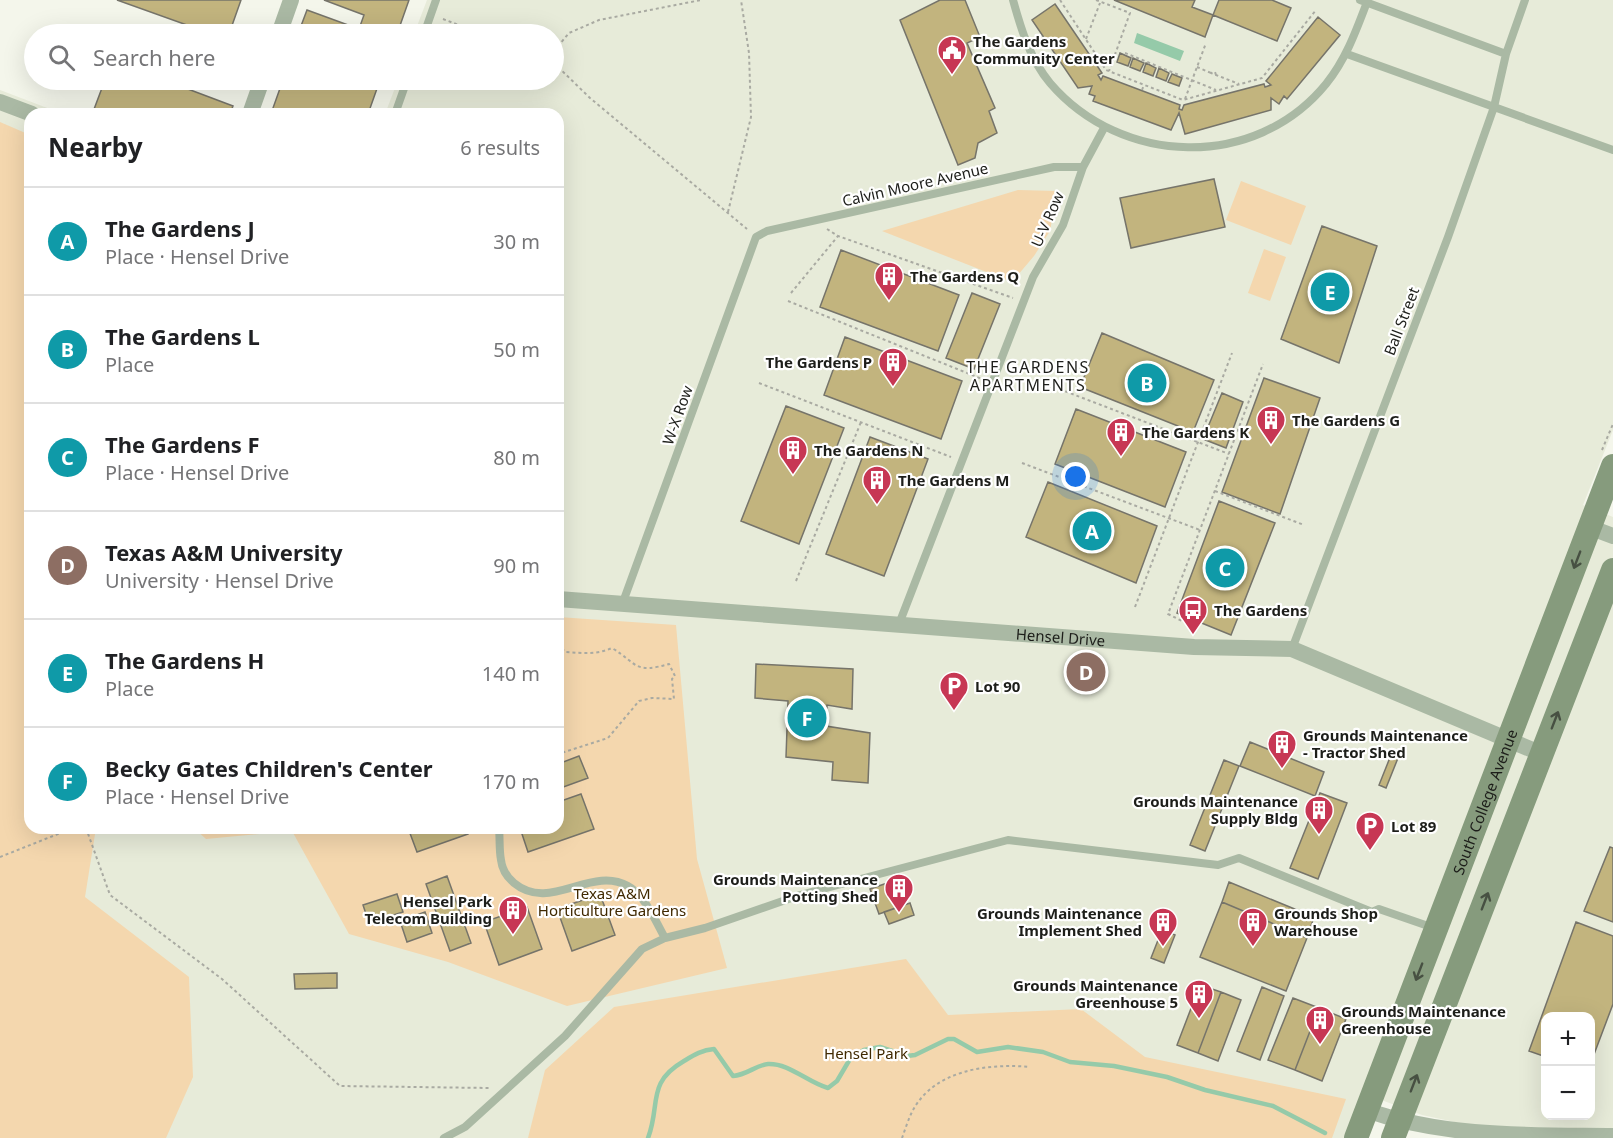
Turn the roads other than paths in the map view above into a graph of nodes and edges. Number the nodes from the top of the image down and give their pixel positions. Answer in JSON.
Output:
{"nodes":[{"id":1,"x":291,"y":0,"type":"edge"},
{"id":2,"x":436,"y":0,"type":"edge"},
{"id":3,"x":1013,"y":0,"type":"edge"},
{"id":4,"x":1526,"y":0,"type":"edge"},
{"id":5,"x":1364,"y":1,"type":"edge"},
{"id":6,"x":283,"y":24,"type":"edge"},
{"id":7,"x":428,"y":24,"type":"edge"},
{"id":8,"x":1347,"y":54,"type":"junction"},
{"id":9,"x":1506,"y":54,"type":"junction"},
{"id":10,"x":258,"y":90,"type":"edge"},
{"id":11,"x":403,"y":90,"type":"edge"},
{"id":12,"x":0,"y":102,"type":"edge"},
{"id":13,"x":1494,"y":107,"type":"junction"},
{"id":14,"x":252,"y":108,"type":"edge"},
{"id":15,"x":397,"y":108,"type":"edge"},
{"id":16,"x":24,"y":111,"type":"edge"},
{"id":17,"x":1104,"y":128,"type":"junction"},
{"id":18,"x":1613,"y":150,"type":"edge"},
{"id":19,"x":1083,"y":167,"type":"junction"},
{"id":20,"x":756,"y":237,"type":"joint"},
{"id":21,"x":1613,"y":466,"type":"edge"},
{"id":22,"x":1589,"y":527,"type":"junction"},
{"id":23,"x":1613,"y":536,"type":"edge"},
{"id":24,"x":1613,"y":570,"type":"edge"},
{"id":25,"x":564,"y":599,"type":"edge"},
{"id":26,"x":623,"y":602,"type":"junction"},
{"id":27,"x":899,"y":624,"type":"junction"},
{"id":28,"x":1292,"y":649,"type":"junction"},
{"id":29,"x":1508,"y":741,"type":"junction"},
{"id":30,"x":1542,"y":754,"type":"junction"},
{"id":31,"x":500,"y":834,"type":"edge"},
{"id":32,"x":1436,"y":929,"type":"junction"},
{"id":33,"x":665,"y":938,"type":"junction"},
{"id":34,"x":1469,"y":941,"type":"junction"},
{"id":35,"x":1366,"y":1110,"type":"junction"},
{"id":36,"x":1396,"y":1130,"type":"edge"},
{"id":37,"x":1613,"y":1136,"type":"edge"},
{"id":38,"x":444,"y":1138,"type":"edge"},
{"id":39,"x":1356,"y":1138,"type":"edge"}],
"edges":[{"from":1,"to":6,"type":"street"},
{"from":2,"to":7,"type":"lane"},
{"from":3,"to":17,"type":"lane"},
{"from":4,"to":9,"type":"lane","name":"Ball Street"},
{"from":5,"to":8,"type":"lane"},
{"from":5,"to":9,"type":"lane"},
{"from":8,"to":13,"type":"lane"},
{"from":8,"to":17,"type":"lane"},
{"from":9,"to":13,"type":"lane","name":"Ball Street"},
{"from":10,"to":14,"type":"street"},
{"from":11,"to":15,"type":"lane"},
{"from":12,"to":16,"type":"street"},
{"from":13,"to":18,"type":"lane"},
{"from":13,"to":28,"type":"lane","name":"Ball Street"},
{"from":17,"to":19,"type":"lane","name":"U-V Row"},
{"from":19,"to":20,"type":"lane","name":"Calvin Moore Avenue"},
{"from":19,"to":27,"type":"lane","name":"U-V Row"},
{"from":20,"to":26,"type":"lane","name":"W-X Row"},
{"from":21,"to":22,"type":"main road","name":"South College Avenue"},
{"from":22,"to":23,"type":"street"},
{"from":22,"to":29,"type":"main road","name":"South College Avenue","one_way":true},
{"from":30,"to":24,"type":"main road","one_way":true},
{"from":25,"to":26,"type":"street","name":"Hensel Drive"},
{"from":26,"to":27,"type":"street","name":"Hensel Drive"},
{"from":27,"to":28,"type":"street","name":"Hensel Drive"},
{"from":28,"to":29,"type":"street","name":"Hensel Drive"},
{"from":29,"to":30,"type":"street","name":"Hensel Drive"},
{"from":29,"to":32,"type":"main road","name":"South College Avenue"},
{"from":34,"to":30,"type":"main road","one_way":true},
{"from":31,"to":33,"type":"lane"},
{"from":32,"to":33,"type":"lane"},
{"from":32,"to":34,"type":"main road"},
{"from":32,"to":35,"type":"main road","name":"South College Avenue","one_way":true},
{"from":33,"to":38,"type":"lane"},
{"from":36,"to":34,"type":"main road","one_way":true},
{"from":35,"to":36,"type":"street"},
{"from":35,"to":39,"type":"main road","name":"South College Avenue"},
{"from":36,"to":37,"type":"street"}]}
